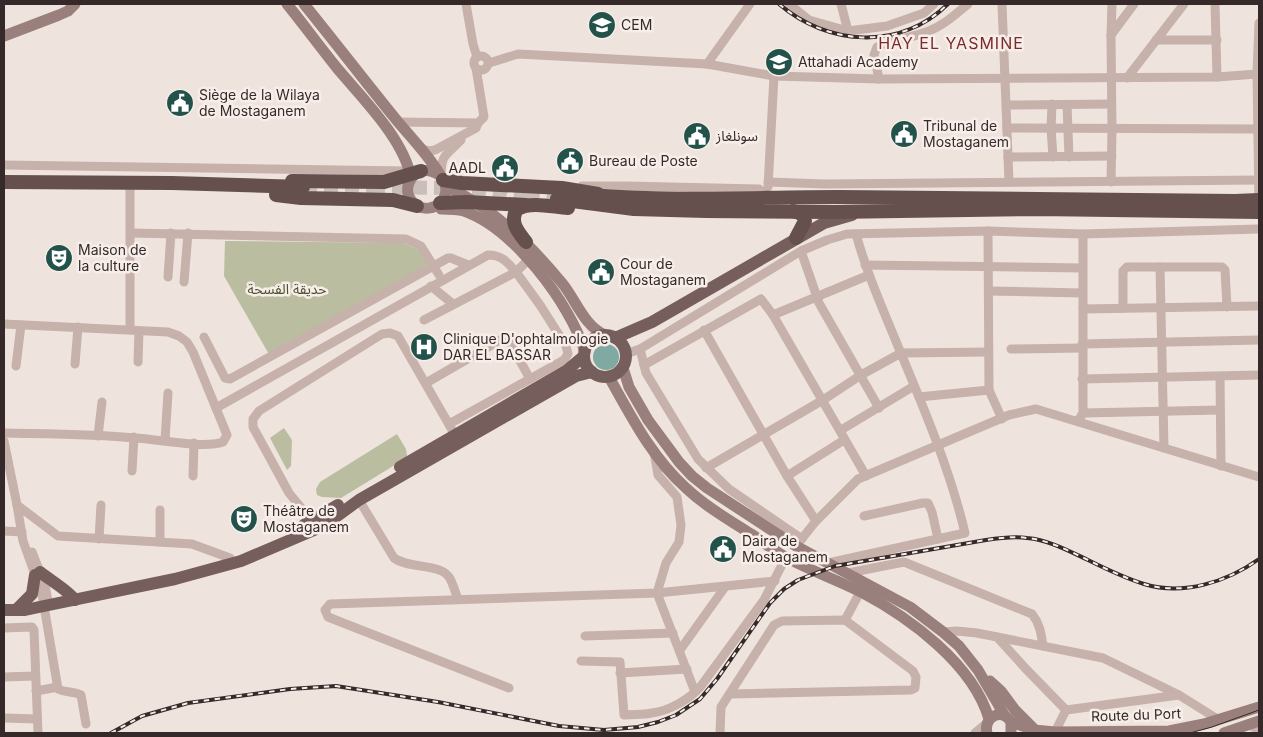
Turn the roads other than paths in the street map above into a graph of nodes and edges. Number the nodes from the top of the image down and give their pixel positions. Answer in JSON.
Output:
{"nodes":[{"id":1,"x":65,"y":4,"type":"edge"},
{"id":2,"x":75,"y":4,"type":"edge"},
{"id":3,"x":287,"y":4,"type":"edge"},
{"id":4,"x":304,"y":4,"type":"edge"},
{"id":5,"x":466,"y":4,"type":"edge"},
{"id":6,"x":750,"y":4,"type":"edge"},
{"id":7,"x":789,"y":4,"type":"edge"},
{"id":8,"x":841,"y":4,"type":"edge"},
{"id":9,"x":934,"y":4,"type":"edge"},
{"id":10,"x":968,"y":4,"type":"edge"},
{"id":11,"x":1002,"y":4,"type":"edge"},
{"id":12,"x":1112,"y":4,"type":"edge"},
{"id":13,"x":1134,"y":4,"type":"edge"},
{"id":14,"x":1184,"y":4,"type":"edge"},
{"id":15,"x":1216,"y":4,"type":"edge"},
{"id":16,"x":922,"y":8,"type":"edge"},
{"id":17,"x":1259,"y":23,"type":"edge"},
{"id":18,"x":4,"y":30,"type":"edge"},
{"id":19,"x":848,"y":31,"type":"junction"},
{"id":20,"x":1110,"y":35,"type":"junction"},
{"id":21,"x":4,"y":36,"type":"edge"},
{"id":22,"x":1156,"y":40,"type":"junction"},
{"id":23,"x":1217,"y":40,"type":"junction"},
{"id":24,"x":477,"y":57,"type":"junction"},
{"id":25,"x":489,"y":63,"type":"junction"},
{"id":26,"x":707,"y":64,"type":"junction"},
{"id":27,"x":476,"y":68,"type":"junction"},
{"id":28,"x":1257,"y":74,"type":"junction"},
{"id":29,"x":774,"y":76,"type":"junction"},
{"id":30,"x":1217,"y":77,"type":"junction"},
{"id":31,"x":1112,"y":78,"type":"junction"},
{"id":32,"x":1127,"y":78,"type":"junction"},
{"id":33,"x":1005,"y":79,"type":"junction"},
{"id":34,"x":879,"y":80,"type":"junction"},
{"id":35,"x":1052,"y":104,"type":"junction"},
{"id":36,"x":1111,"y":104,"type":"junction"},
{"id":37,"x":1007,"y":105,"type":"junction"},
{"id":38,"x":1067,"y":105,"type":"junction"},
{"id":39,"x":398,"y":122,"type":"junction"},
{"id":40,"x":478,"y":123,"type":"junction"},
{"id":41,"x":1007,"y":128,"type":"junction"},
{"id":42,"x":1051,"y":128,"type":"junction"},
{"id":43,"x":1067,"y":129,"type":"junction"},
{"id":44,"x":1112,"y":129,"type":"junction"},
{"id":45,"x":1258,"y":129,"type":"junction"},
{"id":46,"x":464,"y":135,"type":"junction"},
{"id":47,"x":420,"y":148,"type":"junction"},
{"id":48,"x":1112,"y":156,"type":"junction"},
{"id":49,"x":1008,"y":157,"type":"junction"},
{"id":50,"x":1053,"y":157,"type":"junction"},
{"id":51,"x":1069,"y":157,"type":"junction"},
{"id":52,"x":4,"y":165,"type":"edge"},
{"id":53,"x":413,"y":173,"type":"junction"},
{"id":54,"x":442,"y":179,"type":"junction"},
{"id":55,"x":1258,"y":180,"type":"junction"},
{"id":56,"x":4,"y":182,"type":"edge"},
{"id":57,"x":768,"y":182,"type":"junction"},
{"id":58,"x":1009,"y":182,"type":"junction"},
{"id":59,"x":1111,"y":182,"type":"junction"},
{"id":60,"x":225,"y":189,"type":"junction"},
{"id":61,"x":303,"y":189,"type":"tunnel mouth"},
{"id":62,"x":130,"y":190,"type":"junction"},
{"id":63,"x":4,"y":191,"type":"edge"},
{"id":64,"x":559,"y":194,"type":"junction"},
{"id":65,"x":836,"y":197,"type":"junction"},
{"id":66,"x":768,"y":198,"type":"junction"},
{"id":67,"x":1259,"y":200,"type":"edge"},
{"id":68,"x":476,"y":202,"type":"junction"},
{"id":69,"x":527,"y":205,"type":"junction"},
{"id":70,"x":429,"y":206,"type":"junction"},
{"id":71,"x":1259,"y":207,"type":"edge"},
{"id":72,"x":634,"y":209,"type":"junction"},
{"id":73,"x":792,"y":211,"type":"junction"},
{"id":74,"x":822,"y":212,"type":"junction"},
{"id":75,"x":866,"y":212,"type":"junction"},
{"id":76,"x":1259,"y":212,"type":"edge"},
{"id":77,"x":1259,"y":229,"type":"edge"},
{"id":78,"x":988,"y":231,"type":"junction"},
{"id":79,"x":131,"y":233,"type":"junction"},
{"id":80,"x":172,"y":233,"type":"junction"},
{"id":81,"x":188,"y":233,"type":"junction"},
{"id":82,"x":856,"y":234,"type":"junction"},
{"id":83,"x":1083,"y":234,"type":"junction"},
{"id":84,"x":526,"y":242,"type":"junction"},
{"id":85,"x":798,"y":245,"type":"junction"},
{"id":86,"x":529,"y":260,"type":"junction"},
{"id":87,"x":468,"y":265,"type":"junction"},
{"id":88,"x":434,"y":266,"type":"junction"},
{"id":89,"x":865,"y":266,"type":"junction"},
{"id":90,"x":989,"y":266,"type":"junction"},
{"id":91,"x":1160,"y":267,"type":"junction"},
{"id":92,"x":1082,"y":268,"type":"junction"},
{"id":93,"x":516,"y":272,"type":"junction"},
{"id":94,"x":439,"y":275,"type":"dead end"},
{"id":95,"x":869,"y":275,"type":"junction"},
{"id":96,"x":168,"y":276,"type":"dead end"},
{"id":97,"x":184,"y":282,"type":"dead end"},
{"id":98,"x":431,"y":286,"type":"junction"},
{"id":99,"x":989,"y":291,"type":"junction"},
{"id":100,"x":1082,"y":293,"type":"junction"},
{"id":101,"x":817,"y":296,"type":"junction"},
{"id":102,"x":453,"y":304,"type":"junction"},
{"id":103,"x":1227,"y":306,"type":"junction"},
{"id":104,"x":1259,"y":306,"type":"edge"},
{"id":105,"x":1123,"y":308,"type":"junction"},
{"id":106,"x":1162,"y":308,"type":"junction"},
{"id":107,"x":1083,"y":309,"type":"junction"},
{"id":108,"x":773,"y":315,"type":"junction"},
{"id":109,"x":424,"y":320,"type":"dead end"},
{"id":110,"x":652,"y":322,"type":"junction"},
{"id":111,"x":4,"y":324,"type":"edge"},
{"id":112,"x":21,"y":325,"type":"junction"},
{"id":113,"x":78,"y":327,"type":"junction"},
{"id":114,"x":135,"y":330,"type":"junction"},
{"id":115,"x":704,"y":330,"type":"junction"},
{"id":116,"x":204,"y":337,"type":"dead end"},
{"id":117,"x":610,"y":337,"type":"junction"},
{"id":118,"x":1259,"y":340,"type":"edge"},
{"id":119,"x":1162,"y":343,"type":"junction"},
{"id":120,"x":1082,"y":346,"type":"junction"},
{"id":121,"x":640,"y":349,"type":"junction"},
{"id":122,"x":1011,"y":349,"type":"dead end"},
{"id":123,"x":988,"y":352,"type":"junction"},
{"id":124,"x":626,"y":353,"type":"junction"},
{"id":125,"x":585,"y":354,"type":"junction"},
{"id":126,"x":901,"y":354,"type":"junction"},
{"id":127,"x":138,"y":362,"type":"dead end"},
{"id":128,"x":75,"y":364,"type":"dead end"},
{"id":129,"x":644,"y":365,"type":"junction"},
{"id":130,"x":16,"y":366,"type":"dead end"},
{"id":131,"x":623,"y":368,"type":"junction"},
{"id":132,"x":592,"y":372,"type":"junction"},
{"id":133,"x":860,"y":375,"type":"junction"},
{"id":134,"x":1259,"y":375,"type":"edge"},
{"id":135,"x":609,"y":377,"type":"junction"},
{"id":136,"x":1163,"y":377,"type":"junction"},
{"id":137,"x":1220,"y":377,"type":"junction"},
{"id":138,"x":530,"y":379,"type":"junction"},
{"id":139,"x":1082,"y":379,"type":"junction"},
{"id":140,"x":426,"y":383,"type":"junction"},
{"id":141,"x":914,"y":386,"type":"junction"},
{"id":142,"x":989,"y":390,"type":"junction"},
{"id":143,"x":168,"y":393,"type":"dead end"},
{"id":144,"x":919,"y":397,"type":"junction"},
{"id":145,"x":823,"y":400,"type":"junction"},
{"id":146,"x":102,"y":402,"type":"dead end"},
{"id":147,"x":216,"y":408,"type":"junction"},
{"id":148,"x":878,"y":408,"type":"junction"},
{"id":149,"x":1220,"y":410,"type":"junction"},
{"id":150,"x":1163,"y":411,"type":"junction"},
{"id":151,"x":1080,"y":417,"type":"junction"},
{"id":152,"x":1002,"y":418,"type":"junction"},
{"id":153,"x":452,"y":430,"type":"junction"},
{"id":154,"x":841,"y":430,"type":"junction"},
{"id":155,"x":4,"y":433,"type":"edge"},
{"id":156,"x":764,"y":434,"type":"junction"},
{"id":157,"x":98,"y":436,"type":"junction"},
{"id":158,"x":134,"y":437,"type":"junction"},
{"id":159,"x":165,"y":440,"type":"junction"},
{"id":160,"x":844,"y":440,"type":"junction"},
{"id":161,"x":4,"y":441,"type":"edge"},
{"id":162,"x":194,"y":443,"type":"junction"},
{"id":163,"x":938,"y":446,"type":"junction"},
{"id":164,"x":1164,"y":448,"type":"junction"},
{"id":165,"x":654,"y":452,"type":"junction"},
{"id":166,"x":1221,"y":466,"type":"junction"},
{"id":167,"x":706,"y":468,"type":"junction"},
{"id":168,"x":132,"y":471,"type":"dead end"},
{"id":169,"x":7,"y":476,"type":"edge"},
{"id":170,"x":193,"y":476,"type":"dead end"},
{"id":171,"x":788,"y":476,"type":"junction"},
{"id":172,"x":866,"y":476,"type":"junction"},
{"id":173,"x":1259,"y":477,"type":"edge"},
{"id":174,"x":359,"y":500,"type":"junction"},
{"id":175,"x":17,"y":505,"type":"junction"},
{"id":176,"x":101,"y":505,"type":"dead end"},
{"id":177,"x":160,"y":510,"type":"dead end"},
{"id":178,"x":864,"y":516,"type":"dead end"},
{"id":179,"x":312,"y":521,"type":"junction"},
{"id":180,"x":816,"y":522,"type":"junction"},
{"id":181,"x":4,"y":531,"type":"edge"},
{"id":182,"x":22,"y":532,"type":"junction"},
{"id":183,"x":99,"y":538,"type":"junction"},
{"id":184,"x":938,"y":539,"type":"junction"},
{"id":185,"x":160,"y":542,"type":"junction"},
{"id":186,"x":799,"y":542,"type":"junction"},
{"id":187,"x":786,"y":557,"type":"junction"},
{"id":188,"x":230,"y":558,"type":"junction"},
{"id":189,"x":828,"y":563,"type":"junction"},
{"id":190,"x":848,"y":573,"type":"junction"},
{"id":191,"x":37,"y":574,"type":"junction"},
{"id":192,"x":774,"y":581,"type":"junction"},
{"id":193,"x":724,"y":587,"type":"junction"},
{"id":194,"x":860,"y":592,"type":"junction"},
{"id":195,"x":658,"y":593,"type":"junction"},
{"id":196,"x":73,"y":598,"type":"junction"},
{"id":197,"x":458,"y":598,"type":"junction"},
{"id":198,"x":46,"y":603,"type":"junction"},
{"id":199,"x":4,"y":605,"type":"edge"},
{"id":200,"x":14,"y":608,"type":"edge"},
{"id":201,"x":845,"y":620,"type":"junction"},
{"id":202,"x":4,"y":628,"type":"edge"},
{"id":203,"x":943,"y":632,"type":"junction"},
{"id":204,"x":673,"y":633,"type":"junction"},
{"id":205,"x":585,"y":636,"type":"dead end"},
{"id":206,"x":997,"y":637,"type":"junction"},
{"id":207,"x":1043,"y":646,"type":"junction"},
{"id":208,"x":680,"y":650,"type":"junction"},
{"id":209,"x":581,"y":662,"type":"dead end"},
{"id":210,"x":687,"y":669,"type":"junction"},
{"id":211,"x":620,"y":673,"type":"junction"},
{"id":212,"x":35,"y":676,"type":"junction"},
{"id":213,"x":4,"y":677,"type":"edge"},
{"id":214,"x":58,"y":687,"type":"junction"},
{"id":215,"x":509,"y":688,"type":"dead end"},
{"id":216,"x":36,"y":690,"type":"junction"},
{"id":217,"x":696,"y":692,"type":"junction"},
{"id":218,"x":728,"y":694,"type":"junction"},
{"id":219,"x":1179,"y":695,"type":"junction"},
{"id":220,"x":1259,"y":707,"type":"edge"},
{"id":221,"x":1066,"y":710,"type":"junction"},
{"id":222,"x":4,"y":718,"type":"edge"},
{"id":223,"x":37,"y":718,"type":"junction"},
{"id":224,"x":1010,"y":719,"type":"edge"},
{"id":225,"x":1219,"y":720,"type":"junction"},
{"id":226,"x":86,"y":724,"type":"dead end"},
{"id":227,"x":988,"y":725,"type":"edge"},
{"id":228,"x":1256,"y":726,"type":"edge"},
{"id":229,"x":1034,"y":730,"type":"junction"},
{"id":230,"x":1055,"y":732,"type":"edge"},
{"id":231,"x":38,"y":733,"type":"edge"},
{"id":232,"x":720,"y":733,"type":"edge"},
{"id":233,"x":975,"y":733,"type":"edge"},
{"id":234,"x":1224,"y":733,"type":"edge"}],
"edges":[{"from":1,"to":18,"type":"main road"},
{"from":2,"to":21,"type":"main road"},
{"from":3,"to":53,"type":"main road"},
{"from":4,"to":39,"type":"main road"},
{"from":5,"to":24,"type":"street"},
{"from":6,"to":26,"type":"street"},
{"from":7,"to":19,"type":"street"},
{"from":8,"to":19,"type":"street"},
{"from":9,"to":16,"type":"street"},
{"from":10,"to":34,"type":"street"},
{"from":11,"to":33,"type":"street"},
{"from":12,"to":20,"type":"street"},
{"from":13,"to":20,"type":"street"},
{"from":14,"to":22,"type":"street"},
{"from":15,"to":23,"type":"street"},
{"from":16,"to":19,"type":"street"},
{"from":17,"to":28,"type":"street"},
{"from":20,"to":31,"type":"street"},
{"from":22,"to":23,"type":"street"},
{"from":22,"to":32,"type":"street"},
{"from":23,"to":30,"type":"street"},
{"from":24,"to":25,"type":"street"},
{"from":24,"to":27,"type":"street"},
{"from":25,"to":26,"type":"street"},
{"from":25,"to":27,"type":"street"},
{"from":26,"to":29,"type":"street"},
{"from":27,"to":40,"type":"street"},
{"from":28,"to":30,"type":"street"},
{"from":28,"to":45,"type":"street"},
{"from":29,"to":34,"type":"street"},
{"from":29,"to":57,"type":"street"},
{"from":30,"to":32,"type":"street"},
{"from":31,"to":32,"type":"street"},
{"from":31,"to":33,"type":"street"},
{"from":31,"to":36,"type":"street"},
{"from":33,"to":34,"type":"street"},
{"from":33,"to":37,"type":"street"},
{"from":35,"to":37,"type":"street"},
{"from":35,"to":38,"type":"street"},
{"from":35,"to":42,"type":"street"},
{"from":36,"to":38,"type":"street"},
{"from":36,"to":44,"type":"street"},
{"from":37,"to":41,"type":"street"},
{"from":38,"to":43,"type":"street"},
{"from":39,"to":40,"type":"street"},
{"from":39,"to":47,"type":"main road"},
{"from":40,"to":46,"type":"street"},
{"from":41,"to":42,"type":"street"},
{"from":41,"to":49,"type":"street"},
{"from":42,"to":43,"type":"street"},
{"from":42,"to":50,"type":"street"},
{"from":43,"to":44,"type":"street"},
{"from":43,"to":51,"type":"street"},
{"from":44,"to":45,"type":"street"},
{"from":44,"to":48,"type":"street"},
{"from":45,"to":55,"type":"street"},
{"from":46,"to":47,"type":"street"},
{"from":46,"to":54,"type":"street"},
{"from":47,"to":54,"type":"main road"},
{"from":48,"to":51,"type":"street"},
{"from":48,"to":59,"type":"street"},
{"from":49,"to":50,"type":"street"},
{"from":49,"to":58,"type":"street"},
{"from":50,"to":51,"type":"street"},
{"from":52,"to":53,"type":"street"},
{"from":53,"to":54,"type":"main road"},
{"from":53,"to":60,"type":"highway"},
{"from":53,"to":70,"type":"main road"},
{"from":54,"to":64,"type":"highway"},
{"from":54,"to":68,"type":"main road"},
{"from":54,"to":70,"type":"main road"},
{"from":55,"to":59,"type":"street"},
{"from":55,"to":67,"type":"street"},
{"from":56,"to":60,"type":"highway"},
{"from":57,"to":58,"type":"street"},
{"from":57,"to":66,"type":"street"},
{"from":58,"to":59,"type":"street"},
{"from":60,"to":61,"type":"highway"},
{"from":60,"to":62,"type":"highway"},
{"from":60,"to":70,"type":"highway"},
{"from":62,"to":63,"type":"highway"},
{"from":62,"to":79,"type":"street"},
{"from":64,"to":66,"type":"highway"},
{"from":64,"to":66,"type":"street"},
{"from":64,"to":72,"type":"highway"},
{"from":65,"to":66,"type":"highway"},
{"from":65,"to":67,"type":"highway"},
{"from":65,"to":74,"type":"main road"},
{"from":67,"to":71,"type":"street"},
{"from":68,"to":69,"type":"highway"},
{"from":68,"to":70,"type":"highway"},
{"from":68,"to":84,"type":"main road"},
{"from":69,"to":72,"type":"highway"},
{"from":69,"to":84,"type":"highway"},
{"from":70,"to":86,"type":"main road"},
{"from":72,"to":73,"type":"highway"},
{"from":73,"to":74,"type":"highway"},
{"from":73,"to":85,"type":"highway"},
{"from":74,"to":75,"type":"highway"},
{"from":74,"to":85,"type":"main road"},
{"from":75,"to":76,"type":"highway"},
{"from":75,"to":85,"type":"main road"},
{"from":77,"to":83,"type":"street"},
{"from":78,"to":82,"type":"street"},
{"from":78,"to":83,"type":"street"},
{"from":78,"to":90,"type":"street"},
{"from":79,"to":80,"type":"street"},
{"from":79,"to":114,"type":"street"},
{"from":80,"to":81,"type":"street"},
{"from":80,"to":96,"type":"street"},
{"from":81,"to":88,"type":"street"},
{"from":81,"to":97,"type":"street"},
{"from":82,"to":85,"type":"street"},
{"from":82,"to":89,"type":"street"},
{"from":83,"to":92,"type":"street"},
{"from":84,"to":117,"type":"main road"},
{"from":85,"to":101,"type":"street"},
{"from":85,"to":110,"type":"main road"},
{"from":85,"to":121,"type":"street"},
{"from":86,"to":93,"type":"street"},
{"from":86,"to":125,"type":"main road"},
{"from":87,"to":88,"type":"street"},
{"from":87,"to":93,"type":"street"},
{"from":87,"to":98,"type":"street"},
{"from":88,"to":94,"type":"street"},
{"from":88,"to":116,"type":"street"},
{"from":89,"to":90,"type":"street"},
{"from":89,"to":95,"type":"street"},
{"from":90,"to":92,"type":"street"},
{"from":90,"to":99,"type":"street"},
{"from":91,"to":103,"type":"street"},
{"from":91,"to":105,"type":"street"},
{"from":91,"to":106,"type":"street"},
{"from":92,"to":100,"type":"street"},
{"from":93,"to":102,"type":"street"},
{"from":93,"to":138,"type":"street"},
{"from":95,"to":101,"type":"street"},
{"from":95,"to":126,"type":"street"},
{"from":98,"to":102,"type":"street"},
{"from":98,"to":147,"type":"street"},
{"from":99,"to":100,"type":"street"},
{"from":99,"to":123,"type":"street"},
{"from":100,"to":107,"type":"street"},
{"from":101,"to":108,"type":"street"},
{"from":101,"to":133,"type":"street"},
{"from":102,"to":109,"type":"street"},
{"from":103,"to":104,"type":"street"},
{"from":103,"to":106,"type":"street"},
{"from":105,"to":106,"type":"street"},
{"from":105,"to":107,"type":"street"},
{"from":106,"to":119,"type":"street"},
{"from":107,"to":120,"type":"street"},
{"from":108,"to":115,"type":"street"},
{"from":108,"to":145,"type":"street"},
{"from":110,"to":117,"type":"main road"},
{"from":110,"to":124,"type":"main road"},
{"from":111,"to":112,"type":"street"},
{"from":112,"to":113,"type":"street"},
{"from":112,"to":130,"type":"street"},
{"from":113,"to":114,"type":"street"},
{"from":113,"to":128,"type":"street"},
{"from":114,"to":127,"type":"street"},
{"from":114,"to":147,"type":"street"},
{"from":115,"to":129,"type":"street"},
{"from":115,"to":156,"type":"street"},
{"from":117,"to":124,"type":"main road"},
{"from":117,"to":125,"type":"main road"},
{"from":118,"to":119,"type":"street"},
{"from":119,"to":120,"type":"street"},
{"from":119,"to":136,"type":"street"},
{"from":120,"to":122,"type":"street"},
{"from":120,"to":139,"type":"street"},
{"from":121,"to":124,"type":"street"},
{"from":121,"to":129,"type":"street"},
{"from":123,"to":126,"type":"street"},
{"from":123,"to":142,"type":"street"},
{"from":124,"to":131,"type":"main road"},
{"from":125,"to":132,"type":"main road"},
{"from":125,"to":153,"type":"main road"},
{"from":126,"to":133,"type":"street"},
{"from":126,"to":141,"type":"street"},
{"from":129,"to":167,"type":"street"},
{"from":131,"to":135,"type":"main road"},
{"from":131,"to":186,"type":"main road"},
{"from":132,"to":135,"type":"main road"},
{"from":132,"to":174,"type":"main road"},
{"from":133,"to":145,"type":"street"},
{"from":133,"to":148,"type":"street"},
{"from":134,"to":137,"type":"street"},
{"from":135,"to":165,"type":"main road"},
{"from":136,"to":137,"type":"street"},
{"from":136,"to":139,"type":"street"},
{"from":136,"to":150,"type":"street"},
{"from":137,"to":149,"type":"street"},
{"from":138,"to":140,"type":"street"},
{"from":138,"to":153,"type":"street"},
{"from":139,"to":151,"type":"street"},
{"from":140,"to":153,"type":"street"},
{"from":140,"to":179,"type":"street"},
{"from":141,"to":144,"type":"street"},
{"from":141,"to":148,"type":"street"},
{"from":142,"to":144,"type":"street"},
{"from":142,"to":152,"type":"street"},
{"from":143,"to":159,"type":"street"},
{"from":144,"to":163,"type":"street"},
{"from":145,"to":154,"type":"street"},
{"from":145,"to":156,"type":"street"},
{"from":146,"to":157,"type":"street"},
{"from":147,"to":162,"type":"street"},
{"from":148,"to":154,"type":"street"},
{"from":149,"to":150,"type":"street"},
{"from":149,"to":166,"type":"street"},
{"from":150,"to":151,"type":"street"},
{"from":150,"to":164,"type":"street"},
{"from":151,"to":152,"type":"street"},
{"from":151,"to":164,"type":"street"},
{"from":152,"to":163,"type":"street"},
{"from":153,"to":179,"type":"main road"},
{"from":154,"to":160,"type":"street"},
{"from":155,"to":157,"type":"street"},
{"from":156,"to":167,"type":"street"},
{"from":156,"to":171,"type":"street"},
{"from":157,"to":158,"type":"street"},
{"from":158,"to":159,"type":"street"},
{"from":158,"to":168,"type":"street"},
{"from":159,"to":162,"type":"street"},
{"from":160,"to":171,"type":"street"},
{"from":160,"to":172,"type":"street"},
{"from":161,"to":169,"type":"street"},
{"from":162,"to":170,"type":"street"},
{"from":163,"to":172,"type":"street"},
{"from":163,"to":184,"type":"street"},
{"from":164,"to":166,"type":"street"},
{"from":165,"to":187,"type":"main road"},
{"from":165,"to":195,"type":"street"},
{"from":166,"to":173,"type":"street"},
{"from":167,"to":186,"type":"street"},
{"from":169,"to":175,"type":"street"},
{"from":171,"to":180,"type":"street"},
{"from":172,"to":180,"type":"street"},
{"from":174,"to":196,"type":"main road"},
{"from":174,"to":197,"type":"street"},
{"from":175,"to":182,"type":"street"},
{"from":175,"to":183,"type":"street"},
{"from":176,"to":183,"type":"street"},
{"from":177,"to":185,"type":"street"},
{"from":178,"to":184,"type":"street"},
{"from":179,"to":188,"type":"main road"},
{"from":180,"to":186,"type":"street"},
{"from":181,"to":182,"type":"street"},
{"from":182,"to":191,"type":"street"},
{"from":183,"to":185,"type":"street"},
{"from":184,"to":189,"type":"street"},
{"from":185,"to":188,"type":"street"},
{"from":186,"to":189,"type":"main road"},
{"from":187,"to":192,"type":"street"},
{"from":187,"to":194,"type":"main road"},
{"from":188,"to":196,"type":"main road"},
{"from":189,"to":190,"type":"main road"},
{"from":190,"to":203,"type":"main road"},
{"from":190,"to":207,"type":"street"},
{"from":191,"to":196,"type":"main road"},
{"from":191,"to":198,"type":"street"},
{"from":191,"to":200,"type":"main road"},
{"from":192,"to":193,"type":"street"},
{"from":192,"to":217,"type":"street"},
{"from":193,"to":195,"type":"street"},
{"from":193,"to":208,"type":"street"},
{"from":194,"to":201,"type":"street"},
{"from":194,"to":227,"type":"main road"},
{"from":195,"to":197,"type":"street"},
{"from":195,"to":204,"type":"street"},
{"from":196,"to":198,"type":"main road"},
{"from":197,"to":215,"type":"street"},
{"from":198,"to":200,"type":"main road"},
{"from":198,"to":214,"type":"street"},
{"from":199,"to":200,"type":"main road"},
{"from":201,"to":218,"type":"street"},
{"from":201,"to":218,"type":"street"},
{"from":202,"to":212,"type":"street"},
{"from":203,"to":206,"type":"street"},
{"from":203,"to":224,"type":"main road"},
{"from":204,"to":205,"type":"street"},
{"from":204,"to":208,"type":"street"},
{"from":206,"to":207,"type":"street"},
{"from":206,"to":221,"type":"street"},
{"from":207,"to":219,"type":"street"},
{"from":208,"to":210,"type":"street"},
{"from":209,"to":211,"type":"street"},
{"from":210,"to":211,"type":"street"},
{"from":210,"to":217,"type":"street"},
{"from":211,"to":217,"type":"street"},
{"from":212,"to":213,"type":"street"},
{"from":212,"to":216,"type":"street"},
{"from":214,"to":216,"type":"street"},
{"from":214,"to":226,"type":"street"},
{"from":216,"to":223,"type":"street"},
{"from":218,"to":232,"type":"street"},
{"from":219,"to":221,"type":"street"},
{"from":219,"to":225,"type":"street"},
{"from":220,"to":225,"type":"main road","name":"Route du Port"},
{"from":221,"to":230,"type":"street"},
{"from":222,"to":223,"type":"street"},
{"from":223,"to":231,"type":"street"},
{"from":224,"to":227,"type":"main road"},
{"from":224,"to":229,"type":"main road","name":"Route du Port"},
{"from":224,"to":229,"type":"main road"},
{"from":225,"to":230,"type":"main road","name":"Route du Port"},
{"from":227,"to":233,"type":"street"},
{"from":228,"to":234,"type":"main road"},
{"from":229,"to":230,"type":"main road","name":"Route du Port"}]}
